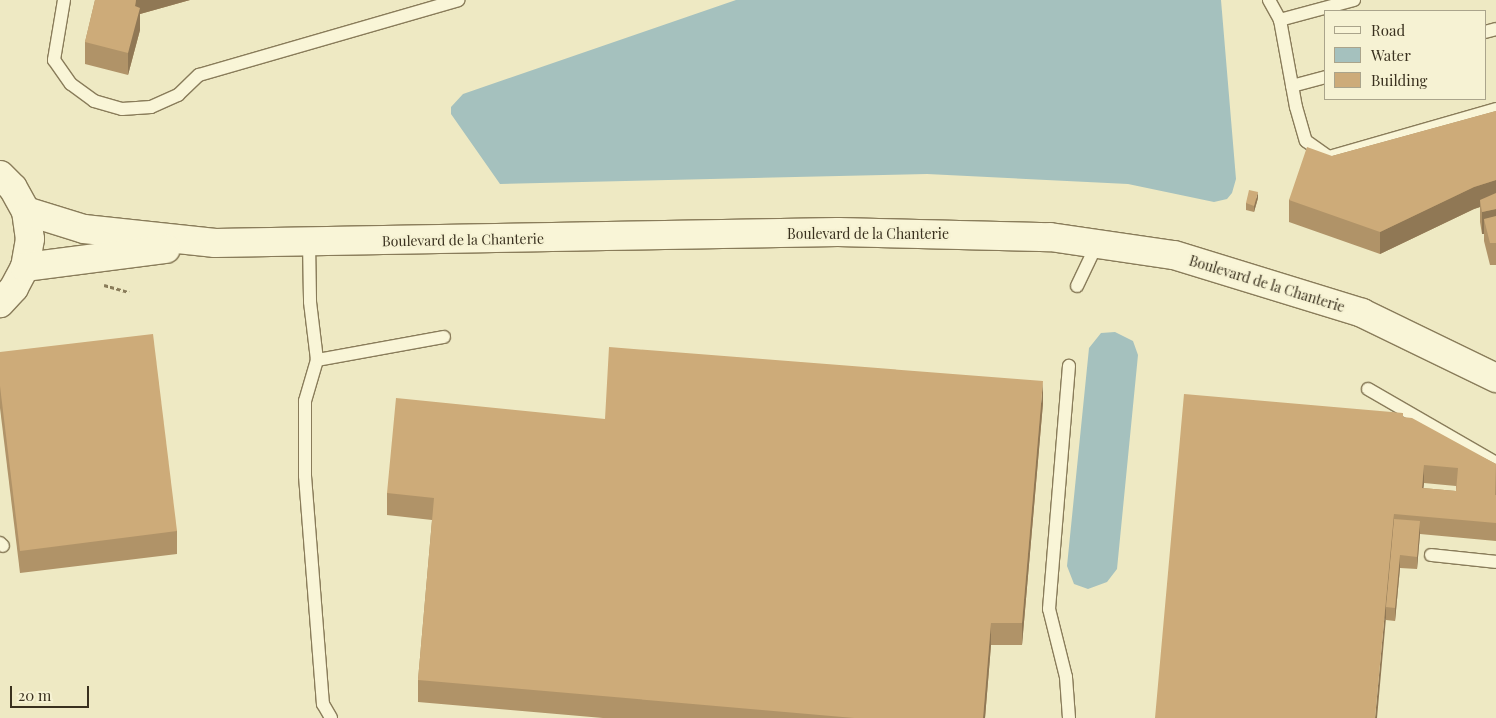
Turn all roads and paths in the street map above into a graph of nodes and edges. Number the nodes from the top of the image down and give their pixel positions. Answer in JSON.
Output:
{"nodes":[{"id":1,"x":64,"y":0,"type":"edge"},
{"id":2,"x":458,"y":0,"type":"edge"},
{"id":3,"x":1269,"y":0,"type":"edge"},
{"id":4,"x":1354,"y":0,"type":"edge"},
{"id":5,"x":1280,"y":20,"type":"junction"},
{"id":6,"x":1324,"y":77,"type":"edge"},
{"id":7,"x":1292,"y":86,"type":"junction"},
{"id":8,"x":1496,"y":110,"type":"edge"},
{"id":9,"x":0,"y":175,"type":"edge"},
{"id":10,"x":26,"y":211,"type":"junction"},
{"id":11,"x":309,"y":242,"type":"junction"},
{"id":12,"x":215,"y":243,"type":"junction"},
{"id":13,"x":1097,"y":244,"type":"junction"},
{"id":14,"x":25,"y":267,"type":"junction"},
{"id":15,"x":1077,"y":286,"type":"dead end"},
{"id":16,"x":0,"y":303,"type":"edge"},
{"id":17,"x":444,"y":337,"type":"dead end"},
{"id":18,"x":317,"y":360,"type":"junction"},
{"id":19,"x":1069,"y":366,"type":"dead end"},
{"id":20,"x":1496,"y":378,"type":"edge"},
{"id":21,"x":1368,"y":389,"type":"dead end"},
{"id":22,"x":1496,"y":462,"type":"edge"},
{"id":23,"x":1431,"y":555,"type":"dead end"},
{"id":24,"x":1496,"y":562,"type":"edge"},
{"id":25,"x":331,"y":718,"type":"edge"},
{"id":26,"x":1069,"y":718,"type":"edge"}],
"edges":[{"from":1,"to":2,"type":"lane"},
{"from":3,"to":5,"type":"lane"},
{"from":4,"to":5,"type":"lane"},
{"from":5,"to":7,"type":"lane"},
{"from":6,"to":7,"type":"lane"},
{"from":7,"to":8,"type":"lane"},
{"from":9,"to":10,"type":"street"},
{"from":10,"to":12,"type":"street","name":"Boulevard de la Chanterie"},
{"from":10,"to":14,"type":"street"},
{"from":11,"to":12,"type":"street","name":"Boulevard de la Chanterie"},
{"from":11,"to":13,"type":"street","name":"Boulevard de la Chanterie"},
{"from":11,"to":18,"type":"lane"},
{"from":12,"to":14,"type":"street","name":"Boulevard de la Chanterie"},
{"from":13,"to":15,"type":"lane"},
{"from":13,"to":20,"type":"street","name":"Boulevard de la Chanterie"},
{"from":14,"to":16,"type":"street"},
{"from":17,"to":18,"type":"lane"},
{"from":18,"to":25,"type":"lane"},
{"from":19,"to":26,"type":"lane"},
{"from":21,"to":22,"type":"lane"},
{"from":23,"to":24,"type":"lane"}]}
